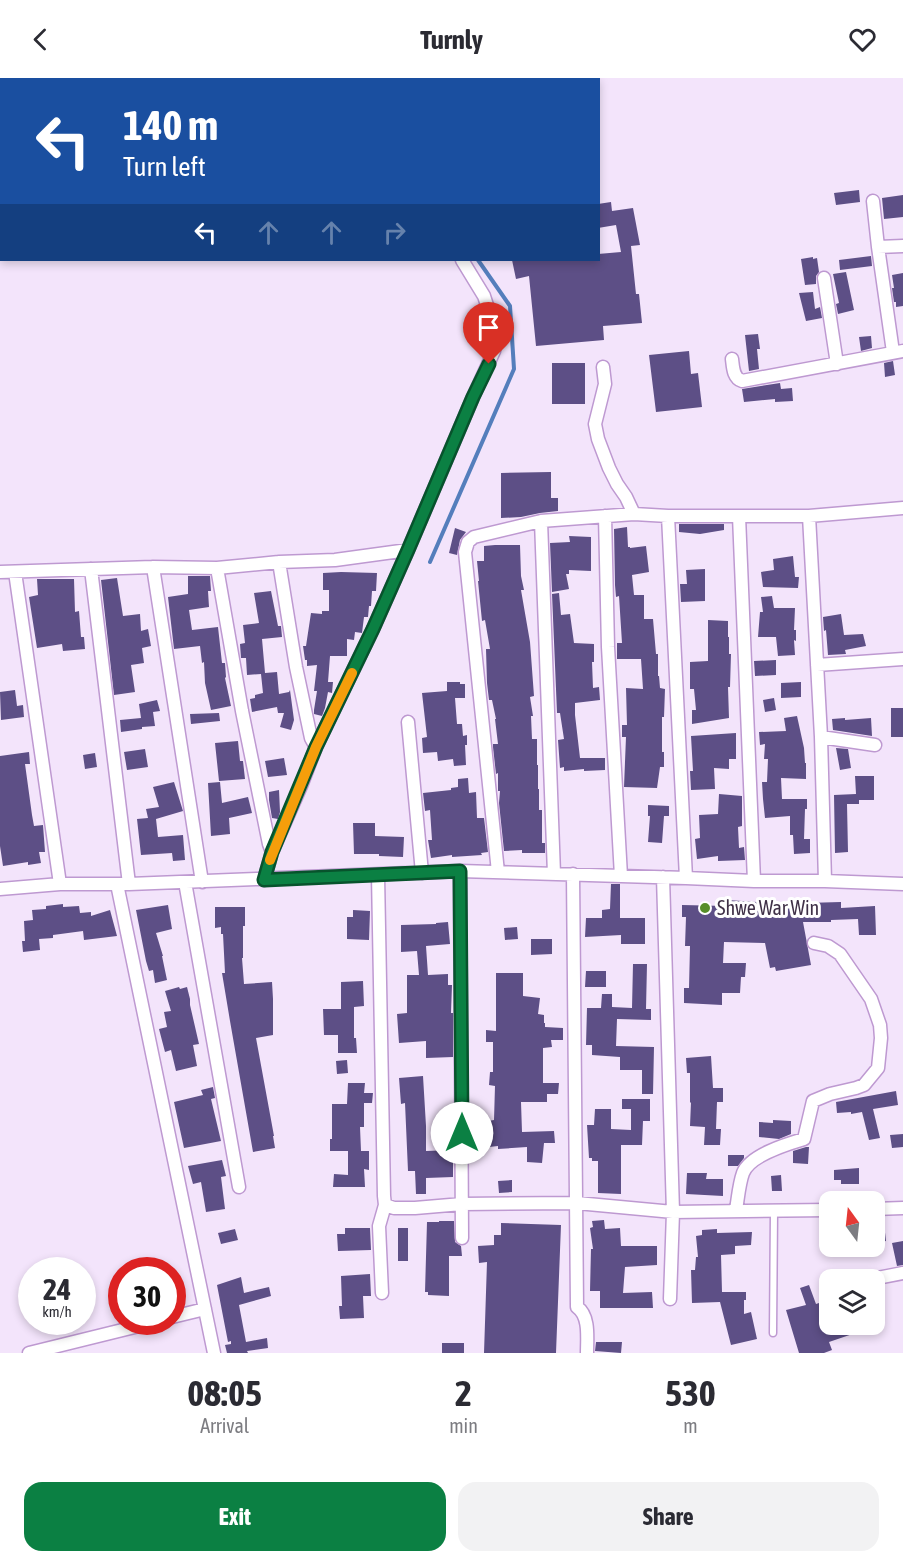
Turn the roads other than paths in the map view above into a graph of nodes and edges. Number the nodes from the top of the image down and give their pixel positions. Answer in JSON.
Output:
{"nodes":[{"id":1,"x":873,"y":201,"type":"dead end"},
{"id":2,"x":903,"y":246,"type":"edge"},
{"id":3,"x":878,"y":247,"type":"junction"},
{"id":4,"x":463,"y":261,"type":"edge"},
{"id":5,"x":824,"y":278,"type":"dead end"},
{"id":6,"x":898,"y":351,"type":"edge"},
{"id":7,"x":732,"y":359,"type":"dead end"},
{"id":8,"x":837,"y":364,"type":"junction"},
{"id":9,"x":603,"y":367,"type":"dead end"},
{"id":10,"x":903,"y":508,"type":"edge"},
{"id":11,"x":634,"y":514,"type":"junction"},
{"id":12,"x":605,"y":516,"type":"junction"},
{"id":13,"x":668,"y":516,"type":"junction"},
{"id":14,"x":738,"y":516,"type":"junction"},
{"id":15,"x":809,"y":516,"type":"junction"},
{"id":16,"x":541,"y":521,"type":"junction"},
{"id":17,"x":408,"y":550,"type":"junction"},
{"id":18,"x":279,"y":562,"type":"junction"},
{"id":19,"x":153,"y":567,"type":"junction"},
{"id":20,"x":217,"y":568,"type":"junction"},
{"id":21,"x":92,"y":569,"type":"junction"},
{"id":22,"x":0,"y":572,"type":"edge"},
{"id":23,"x":15,"y":572,"type":"junction"},
{"id":24,"x":903,"y":659,"type":"edge"},
{"id":25,"x":817,"y":664,"type":"junction"},
{"id":26,"x":408,"y":722,"type":"dead end"},
{"id":27,"x":821,"y":737,"type":"junction"},
{"id":28,"x":875,"y":744,"type":"dead end"},
{"id":29,"x":316,"y":747,"type":"junction"},
{"id":30,"x":272,"y":852,"type":"junction"},
{"id":31,"x":460,"y":871,"type":"junction"},
{"id":32,"x":498,"y":872,"type":"junction"},
{"id":33,"x":422,"y":873,"type":"junction"},
{"id":34,"x":554,"y":874,"type":"junction"},
{"id":35,"x":573,"y":874,"type":"junction"},
{"id":36,"x":378,"y":875,"type":"junction"},
{"id":37,"x":621,"y":876,"type":"junction"},
{"id":38,"x":663,"y":877,"type":"junction"},
{"id":39,"x":686,"y":878,"type":"junction"},
{"id":40,"x":264,"y":880,"type":"junction"},
{"id":41,"x":754,"y":881,"type":"junction"},
{"id":42,"x":185,"y":882,"type":"junction"},
{"id":43,"x":202,"y":882,"type":"junction"},
{"id":44,"x":825,"y":882,"type":"junction"},
{"id":45,"x":60,"y":884,"type":"junction"},
{"id":46,"x":123,"y":884,"type":"junction"},
{"id":47,"x":903,"y":884,"type":"edge"},
{"id":48,"x":0,"y":888,"type":"edge"},
{"id":49,"x":814,"y":943,"type":"dead end"},
{"id":50,"x":239,"y":1187,"type":"dead end"},
{"id":51,"x":577,"y":1203,"type":"junction"},
{"id":52,"x":462,"y":1204,"type":"junction"},
{"id":53,"x":386,"y":1205,"type":"junction"},
{"id":54,"x":903,"y":1208,"type":"edge"},
{"id":55,"x":885,"y":1209,"type":"edge"},
{"id":56,"x":736,"y":1210,"type":"junction"},
{"id":57,"x":774,"y":1210,"type":"junction"},
{"id":58,"x":819,"y":1210,"type":"edge"},
{"id":59,"x":673,"y":1212,"type":"junction"},
{"id":60,"x":462,"y":1238,"type":"dead end"},
{"id":61,"x":903,"y":1273,"type":"edge"},
{"id":62,"x":885,"y":1276,"type":"edge"},
{"id":63,"x":382,"y":1293,"type":"dead end"},
{"id":64,"x":670,"y":1299,"type":"dead end"},
{"id":65,"x":205,"y":1309,"type":"junction"},
{"id":66,"x":186,"y":1314,"type":"edge"},
{"id":67,"x":774,"y":1333,"type":"dead end"},
{"id":68,"x":108,"y":1334,"type":"edge"},
{"id":69,"x":29,"y":1353,"type":"edge"},
{"id":70,"x":214,"y":1353,"type":"edge"},
{"id":71,"x":587,"y":1353,"type":"edge"}],
"edges":[{"from":1,"to":3,"type":"street"},
{"from":2,"to":3,"type":"street"},
{"from":3,"to":6,"type":"street"},
{"from":4,"to":17,"type":"street"},
{"from":5,"to":8,"type":"street"},
{"from":6,"to":8,"type":"street"},
{"from":7,"to":8,"type":"street"},
{"from":9,"to":11,"type":"street"},
{"from":10,"to":15,"type":"street"},
{"from":11,"to":12,"type":"street"},
{"from":11,"to":13,"type":"street"},
{"from":12,"to":16,"type":"street"},
{"from":12,"to":37,"type":"street"},
{"from":13,"to":14,"type":"street"},
{"from":13,"to":39,"type":"street"},
{"from":14,"to":15,"type":"street"},
{"from":14,"to":41,"type":"street"},
{"from":15,"to":25,"type":"street"},
{"from":16,"to":32,"type":"street"},
{"from":16,"to":34,"type":"street"},
{"from":17,"to":18,"type":"street"},
{"from":17,"to":29,"type":"street"},
{"from":18,"to":20,"type":"street"},
{"from":18,"to":29,"type":"street"},
{"from":19,"to":20,"type":"street"},
{"from":19,"to":21,"type":"street"},
{"from":19,"to":43,"type":"street"},
{"from":20,"to":30,"type":"street"},
{"from":21,"to":23,"type":"street"},
{"from":21,"to":46,"type":"street"},
{"from":22,"to":23,"type":"street"},
{"from":23,"to":45,"type":"street"},
{"from":24,"to":25,"type":"street"},
{"from":25,"to":27,"type":"street"},
{"from":26,"to":33,"type":"street"},
{"from":27,"to":28,"type":"street"},
{"from":27,"to":44,"type":"street"},
{"from":29,"to":30,"type":"street"},
{"from":30,"to":40,"type":"street"},
{"from":31,"to":32,"type":"street"},
{"from":31,"to":33,"type":"street"},
{"from":31,"to":52,"type":"street"},
{"from":32,"to":34,"type":"street"},
{"from":33,"to":36,"type":"street"},
{"from":34,"to":35,"type":"street"},
{"from":35,"to":37,"type":"street"},
{"from":35,"to":51,"type":"street"},
{"from":36,"to":40,"type":"street"},
{"from":36,"to":53,"type":"street"},
{"from":37,"to":38,"type":"street"},
{"from":38,"to":39,"type":"street"},
{"from":38,"to":59,"type":"street"},
{"from":39,"to":41,"type":"street"},
{"from":40,"to":43,"type":"street"},
{"from":41,"to":44,"type":"street"},
{"from":42,"to":43,"type":"street"},
{"from":42,"to":46,"type":"street"},
{"from":42,"to":50,"type":"street"},
{"from":44,"to":47,"type":"street"},
{"from":45,"to":46,"type":"street"},
{"from":45,"to":48,"type":"street"},
{"from":46,"to":65,"type":"street"},
{"from":49,"to":56,"type":"street"},
{"from":51,"to":52,"type":"street"},
{"from":51,"to":59,"type":"street"},
{"from":51,"to":71,"type":"street"},
{"from":52,"to":53,"type":"street"},
{"from":52,"to":60,"type":"street"},
{"from":53,"to":63,"type":"street"},
{"from":54,"to":55,"type":"street"},
{"from":56,"to":57,"type":"street"},
{"from":56,"to":59,"type":"street"},
{"from":57,"to":58,"type":"street"},
{"from":57,"to":67,"type":"lane"},
{"from":59,"to":64,"type":"street"},
{"from":61,"to":62,"type":"street"},
{"from":65,"to":66,"type":"street"},
{"from":65,"to":70,"type":"street"},
{"from":68,"to":69,"type":"street"}]}
